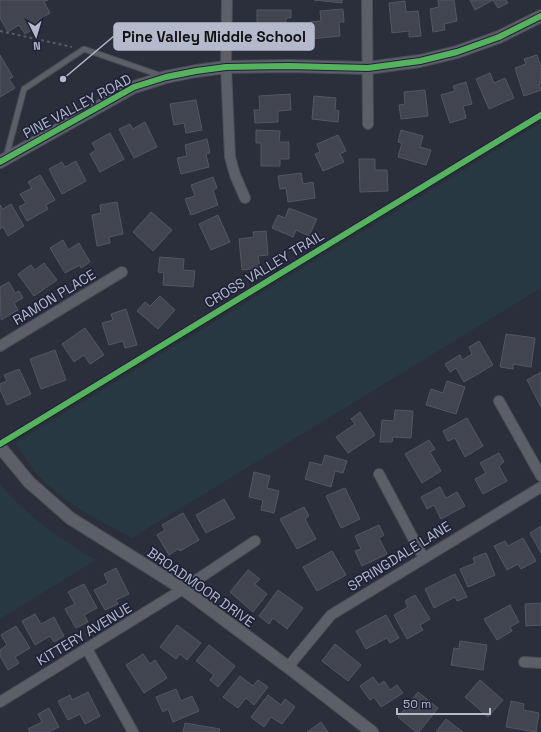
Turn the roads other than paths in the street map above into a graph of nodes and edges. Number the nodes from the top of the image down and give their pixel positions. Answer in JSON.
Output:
{"nodes":[{"id":1,"x":227,"y":0,"type":"edge"},
{"id":2,"x":367,"y":0,"type":"edge"},
{"id":3,"x":541,"y":16,"type":"edge"},
{"id":4,"x":226,"y":68,"type":"junction"},
{"id":5,"x":368,"y":68,"type":"junction"},
{"id":6,"x":166,"y":77,"type":"junction"},
{"id":7,"x":368,"y":124,"type":"dead end"},
{"id":8,"x":3,"y":161,"type":"edge"},
{"id":9,"x":245,"y":198,"type":"dead end"},
{"id":10,"x":122,"y":272,"type":"dead end"},
{"id":11,"x":0,"y":346,"type":"edge"},
{"id":12,"x":500,"y":401,"type":"dead end"},
{"id":13,"x":0,"y":447,"type":"edge"},
{"id":14,"x":379,"y":474,"type":"dead end"},
{"id":15,"x":541,"y":476,"type":"edge"},
{"id":16,"x":541,"y":487,"type":"edge"},
{"id":17,"x":255,"y":541,"type":"dead end"},
{"id":18,"x":424,"y":557,"type":"junction"},
{"id":19,"x":183,"y":589,"type":"junction"},
{"id":20,"x":87,"y":649,"type":"junction"},
{"id":21,"x":524,"y":662,"type":"dead end"},
{"id":22,"x":541,"y":663,"type":"edge"},
{"id":23,"x":288,"y":667,"type":"junction"},
{"id":24,"x":0,"y":702,"type":"edge"},
{"id":25,"x":133,"y":732,"type":"edge"},
{"id":26,"x":372,"y":732,"type":"edge"}],
"edges":[{"from":1,"to":4,"type":"street"},
{"from":2,"to":5,"type":"street"},
{"from":3,"to":5,"type":"street","name":"PINE VALLEY ROAD"},
{"from":4,"to":5,"type":"street","name":"PINE VALLEY ROAD"},
{"from":4,"to":6,"type":"street","name":"PINE VALLEY ROAD"},
{"from":4,"to":9,"type":"street"},
{"from":5,"to":7,"type":"street"},
{"from":6,"to":8,"type":"street","name":"PINE VALLEY ROAD"},
{"from":6,"to":8,"type":"lane"},
{"from":10,"to":11,"type":"street","name":"RAMON PLACE"},
{"from":12,"to":15,"type":"street"},
{"from":13,"to":19,"type":"street","name":"BROADMOOR DRIVE"},
{"from":14,"to":18,"type":"street"},
{"from":16,"to":18,"type":"street","name":"SPRINGDALE LANE"},
{"from":17,"to":19,"type":"street","name":"KITTERY AVENUE"},
{"from":18,"to":23,"type":"street","name":"SPRINGDALE LANE"},
{"from":19,"to":20,"type":"street","name":"KITTERY AVENUE"},
{"from":19,"to":23,"type":"street","name":"BROADMOOR DRIVE"},
{"from":20,"to":24,"type":"street","name":"KITTERY AVENUE"},
{"from":20,"to":25,"type":"street"},
{"from":21,"to":22,"type":"street"},
{"from":23,"to":26,"type":"street","name":"BROADMOOR DRIVE"}]}
